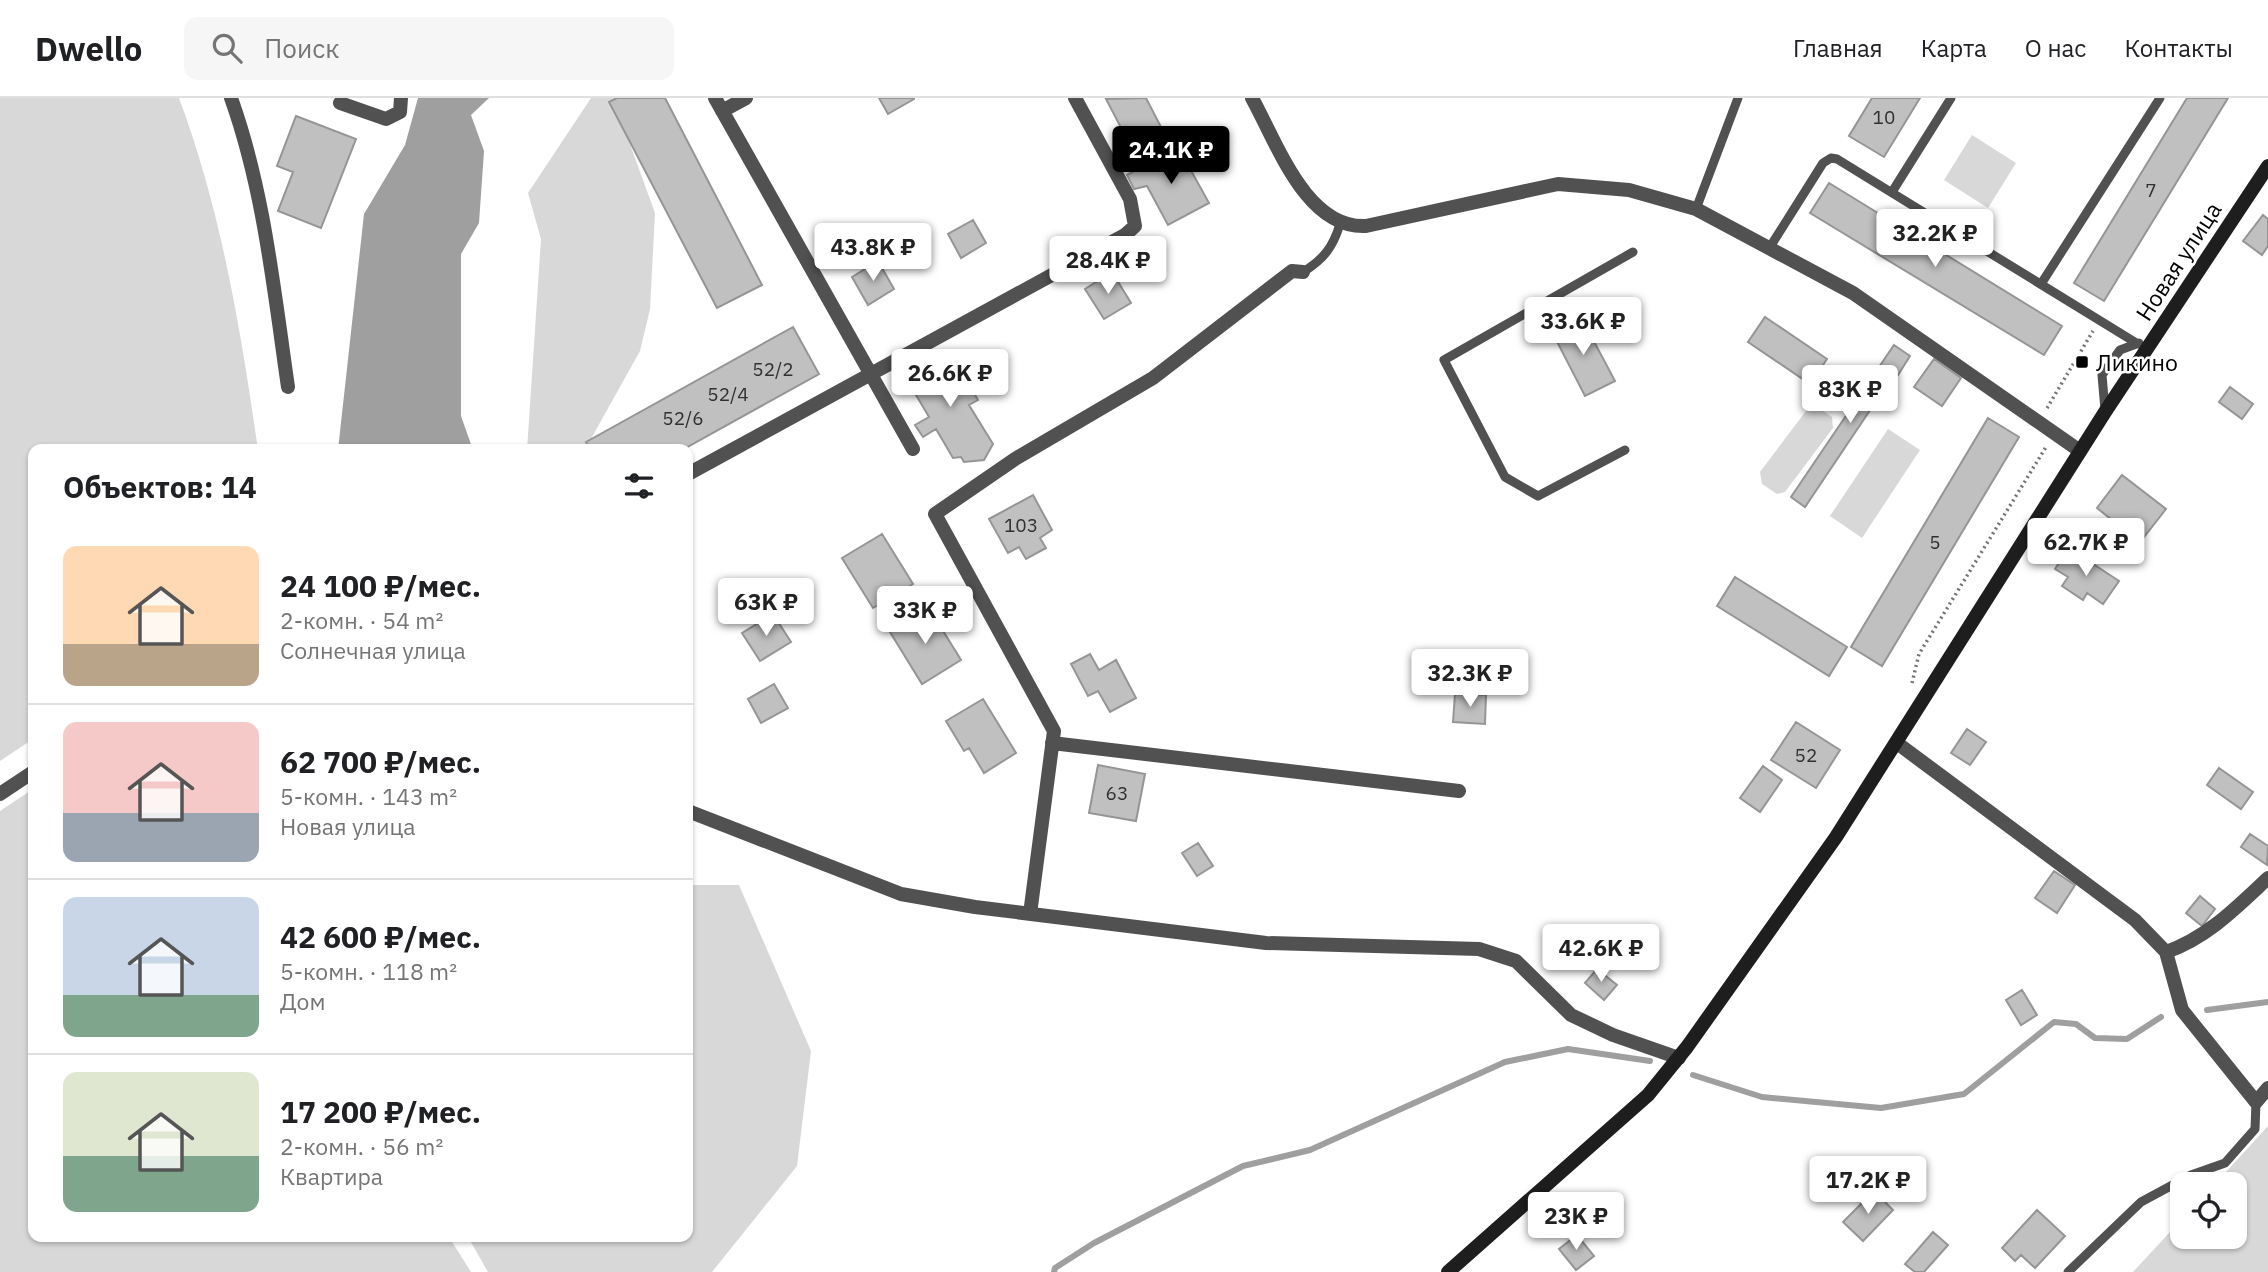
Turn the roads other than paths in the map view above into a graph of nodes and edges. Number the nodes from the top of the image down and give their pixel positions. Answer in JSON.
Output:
{"nodes":[{"id":1,"x":231,"y":98,"type":"edge"},
{"id":2,"x":401,"y":98,"type":"edge"},
{"id":3,"x":746,"y":98,"type":"edge"},
{"id":4,"x":1075,"y":98,"type":"edge"},
{"id":5,"x":1252,"y":98,"type":"edge"},
{"id":6,"x":1738,"y":98,"type":"edge"},
{"id":7,"x":1951,"y":98,"type":"edge"},
{"id":8,"x":2160,"y":98,"type":"edge"},
{"id":9,"x":340,"y":103,"type":"dead end"},
{"id":10,"x":719,"y":105,"type":"edge"},
{"id":11,"x":2268,"y":166,"type":"edge"},
{"id":12,"x":1892,"y":192,"type":"junction"},
{"id":13,"x":1696,"y":209,"type":"junction"},
{"id":14,"x":1340,"y":224,"type":"junction"},
{"id":15,"x":1770,"y":247,"type":"junction"},
{"id":16,"x":1633,"y":251,"type":"dead end"},
{"id":17,"x":1303,"y":272,"type":"joint"},
{"id":18,"x":2041,"y":284,"type":"junction"},
{"id":19,"x":2159,"y":332,"type":"junction"},
{"id":20,"x":2138,"y":344,"type":"junction"},
{"id":21,"x":868,"y":373,"type":"junction"},
{"id":22,"x":288,"y":387,"type":"dead end"},
{"id":23,"x":2105,"y":412,"type":"junction"},
{"id":24,"x":913,"y":450,"type":"dead end"},
{"id":25,"x":1625,"y":450,"type":"dead end"},
{"id":26,"x":2080,"y":450,"type":"junction"},
{"id":27,"x":693,"y":471,"type":"edge"},
{"id":28,"x":1052,"y":743,"type":"junction"},
{"id":29,"x":1897,"y":743,"type":"junction"},
{"id":30,"x":28,"y":775,"type":"edge"},
{"id":31,"x":1459,"y":792,"type":"dead end"},
{"id":32,"x":0,"y":794,"type":"edge"},
{"id":33,"x":693,"y":813,"type":"edge"},
{"id":34,"x":2268,"y":878,"type":"edge"},
{"id":35,"x":1030,"y":914,"type":"junction"},
{"id":36,"x":2166,"y":951,"type":"junction"},
{"id":37,"x":1679,"y":1058,"type":"junction"},
{"id":38,"x":2268,"y":1088,"type":"edge"},
{"id":39,"x":2256,"y":1102,"type":"junction"},
{"id":40,"x":1448,"y":1272,"type":"edge"},
{"id":41,"x":2068,"y":1272,"type":"edge"}],
"edges":[{"from":1,"to":22,"type":"street"},
{"from":2,"to":9,"type":"street"},
{"from":3,"to":10,"type":"street"},
{"from":4,"to":21,"type":"street"},
{"from":5,"to":14,"type":"street"},
{"from":6,"to":13,"type":"lane"},
{"from":7,"to":12,"type":"lane"},
{"from":8,"to":18,"type":"lane"},
{"from":10,"to":21,"type":"street"},
{"from":11,"to":19,"type":"street","name":"Новая улица"},
{"from":12,"to":15,"type":"lane"},
{"from":12,"to":18,"type":"lane"},
{"from":13,"to":14,"type":"street"},
{"from":13,"to":15,"type":"street"},
{"from":14,"to":17,"type":"lane"},
{"from":15,"to":26,"type":"street"},
{"from":16,"to":25,"type":"lane"},
{"from":17,"to":28,"type":"street"},
{"from":18,"to":20,"type":"lane"},
{"from":19,"to":20,"type":"lane"},
{"from":19,"to":23,"type":"street","name":"Новая улица"},
{"from":20,"to":23,"type":"lane"},
{"from":21,"to":24,"type":"street"},
{"from":21,"to":27,"type":"street"},
{"from":23,"to":26,"type":"street","name":"Новая улица"},
{"from":26,"to":29,"type":"street","name":"Новая улица"},
{"from":28,"to":31,"type":"street"},
{"from":28,"to":35,"type":"street"},
{"from":29,"to":36,"type":"street"},
{"from":29,"to":37,"type":"street","name":"Новая улица"},
{"from":30,"to":32,"type":"street"},
{"from":33,"to":35,"type":"street"},
{"from":34,"to":36,"type":"street"},
{"from":35,"to":37,"type":"street"},
{"from":36,"to":39,"type":"street"},
{"from":37,"to":40,"type":"street","name":"Новая улица"},
{"from":38,"to":39,"type":"street"},
{"from":39,"to":41,"type":"lane"}]}
